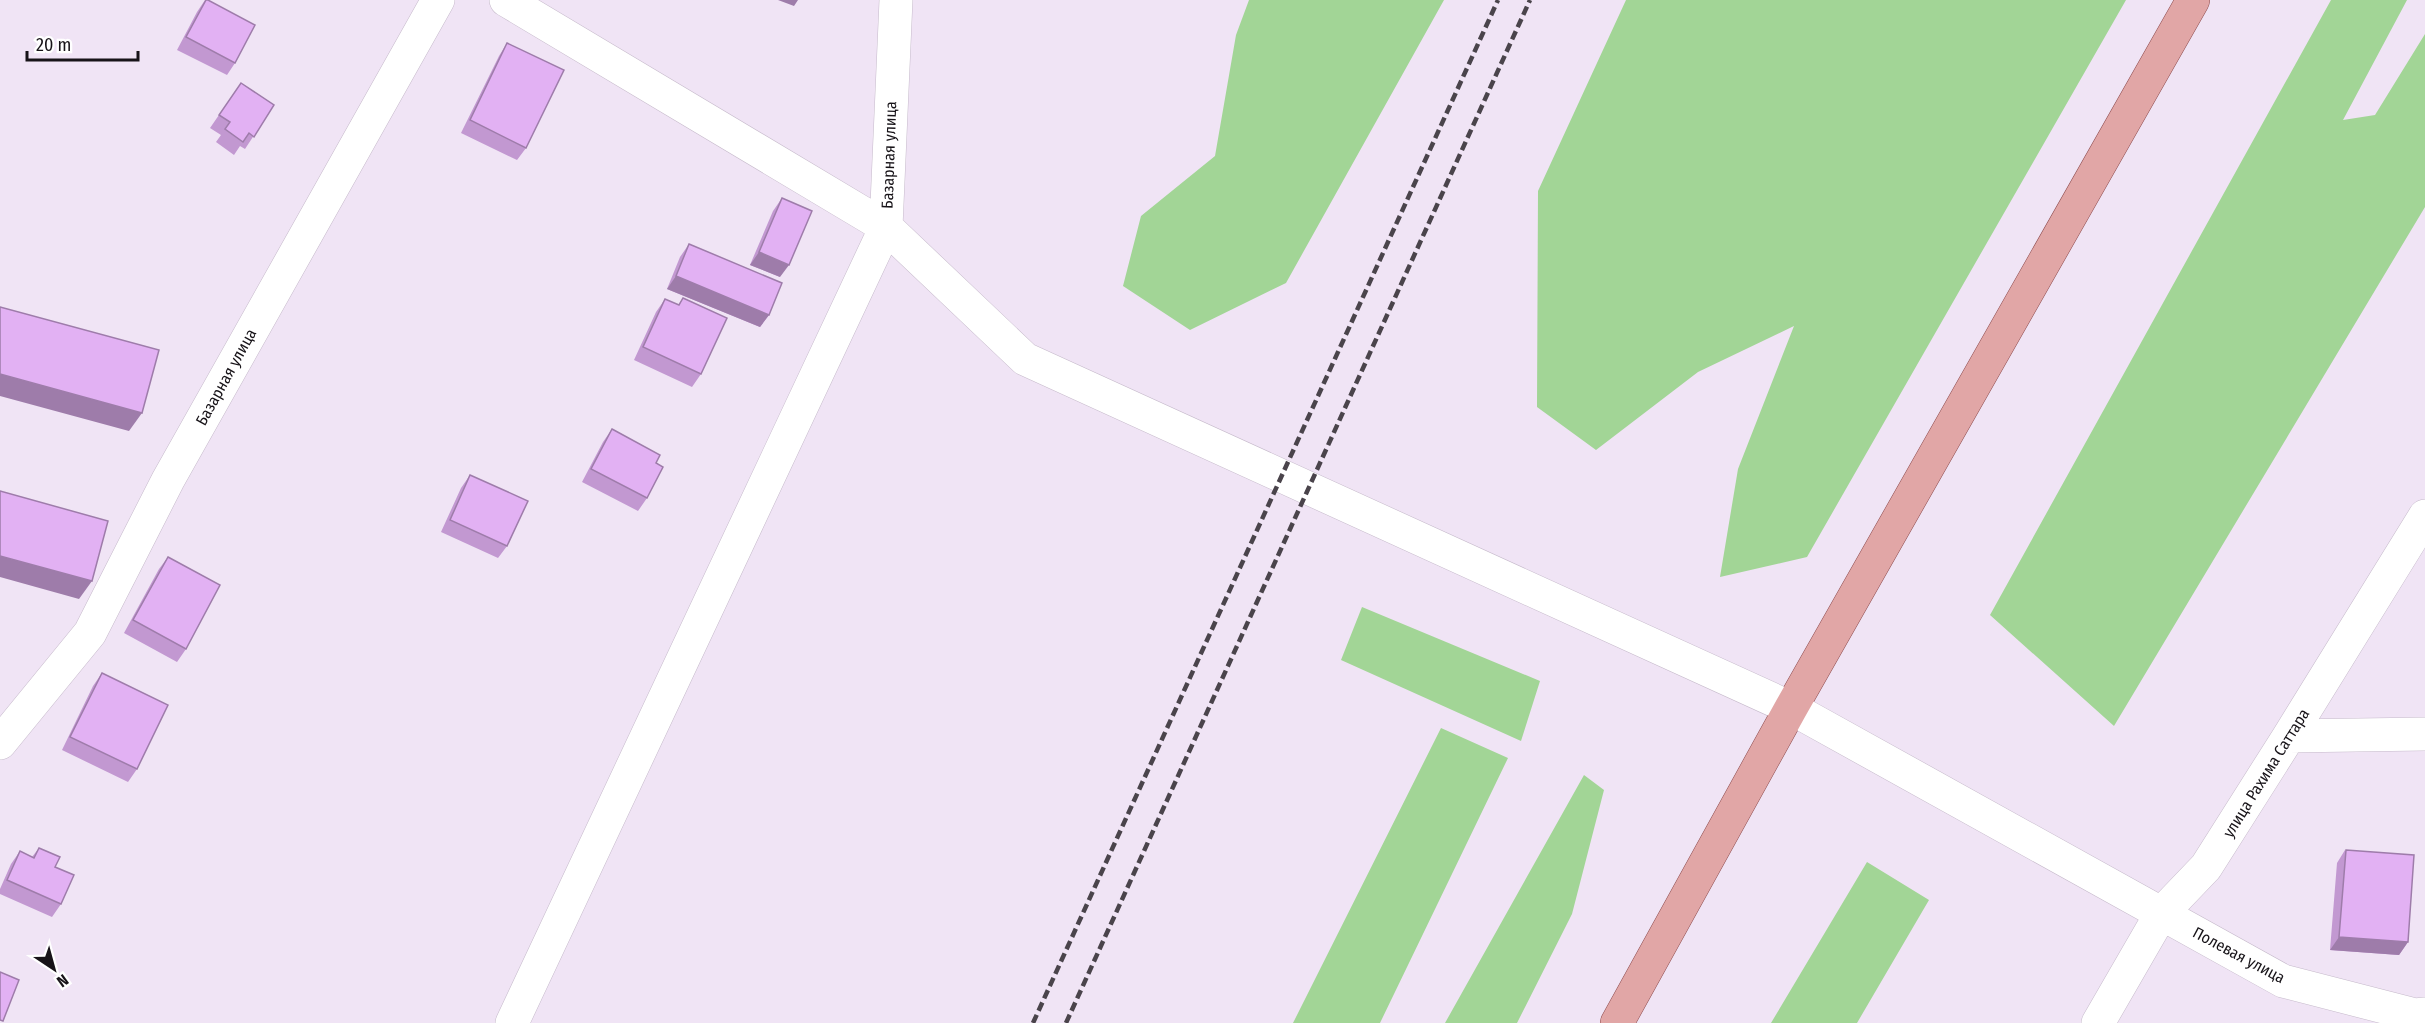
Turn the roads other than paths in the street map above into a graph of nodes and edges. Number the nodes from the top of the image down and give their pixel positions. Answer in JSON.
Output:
{"nodes":[{"id":1,"x":438,"y":0,"type":"edge"},
{"id":2,"x":506,"y":0,"type":"edge"},
{"id":3,"x":896,"y":0,"type":"edge"},
{"id":4,"x":2193,"y":0,"type":"edge"},
{"id":5,"x":886,"y":226,"type":"junction"},
{"id":6,"x":2425,"y":516,"type":"edge"},
{"id":7,"x":1791,"y":708,"type":"junction"},
{"id":8,"x":2425,"y":734,"type":"edge"},
{"id":9,"x":2289,"y":736,"type":"junction"},
{"id":10,"x":0,"y":743,"type":"edge"},
{"id":11,"x":2161,"y":914,"type":"junction"},
{"id":12,"x":2425,"y":1014,"type":"edge"},
{"id":13,"x":512,"y":1023,"type":"edge"},
{"id":14,"x":1617,"y":1023,"type":"edge"},
{"id":15,"x":2098,"y":1023,"type":"edge"}],
"edges":[{"from":1,"to":10,"type":"street","name":"Базарная улица"},
{"from":2,"to":5,"type":"street"},
{"from":3,"to":5,"type":"street","name":"Базарная улица"},
{"from":4,"to":7,"type":"main road"},
{"from":5,"to":7,"type":"street","name":"Базарная улица"},
{"from":5,"to":13,"type":"street"},
{"from":6,"to":9,"type":"street","name":"улица Рахима Саттара"},
{"from":7,"to":11,"type":"street","name":"Полевая улица"},
{"from":7,"to":14,"type":"main road"},
{"from":8,"to":9,"type":"street"},
{"from":9,"to":11,"type":"street","name":"улица Рахима Саттара"},
{"from":11,"to":12,"type":"street","name":"Полевая улица"},
{"from":11,"to":15,"type":"street","name":"улица Рахима Саттара"}]}
